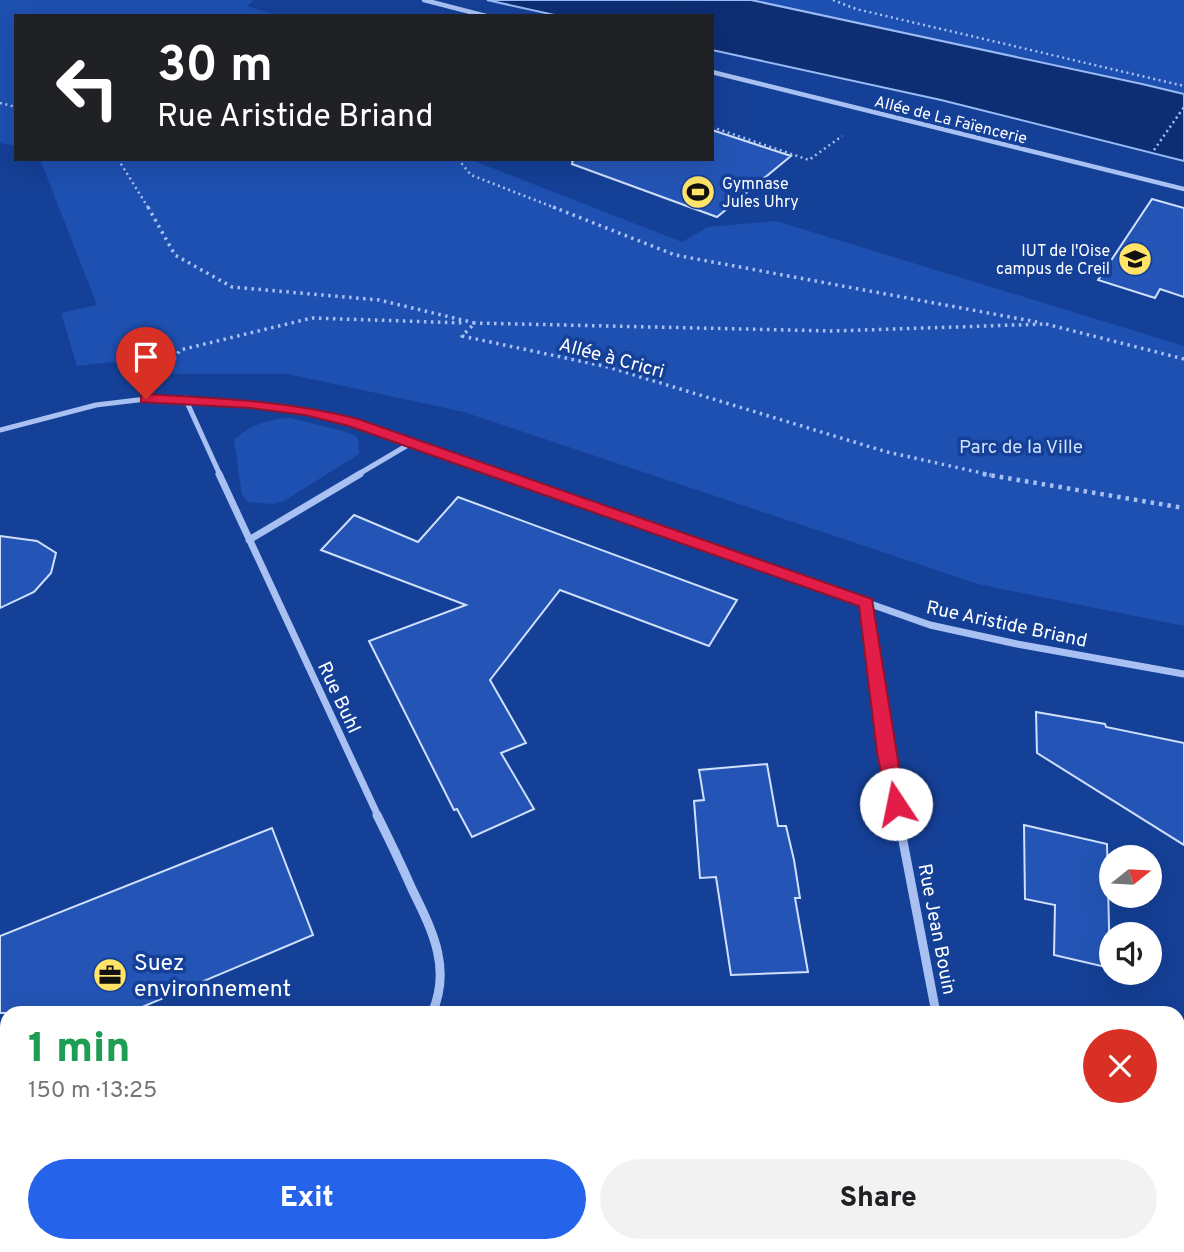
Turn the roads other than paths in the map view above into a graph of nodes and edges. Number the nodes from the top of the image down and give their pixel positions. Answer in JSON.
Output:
{"nodes":[{"id":1,"x":424,"y":0,"type":"edge"},
{"id":2,"x":478,"y":14,"type":"edge"},
{"id":3,"x":714,"y":73,"type":"edge"},
{"id":4,"x":1184,"y":189,"type":"edge"},
{"id":5,"x":185,"y":398,"type":"junction"},
{"id":6,"x":0,"y":430,"type":"edge"},
{"id":7,"x":413,"y":442,"type":"junction"},
{"id":8,"x":249,"y":540,"type":"junction"},
{"id":9,"x":867,"y":603,"type":"junction"},
{"id":10,"x":1184,"y":674,"type":"edge"},
{"id":11,"x":434,"y":1006,"type":"edge"},
{"id":12,"x":935,"y":1006,"type":"edge"}],
"edges":[{"from":1,"to":2,"type":"street"},
{"from":3,"to":4,"type":"street","name":"Allée de La Faïencerie"},
{"from":5,"to":6,"type":"street","name":"Rue Aristide Briand"},
{"from":5,"to":7,"type":"street","name":"Rue Aristide Briand"},
{"from":5,"to":8,"type":"street","name":"Rue Buhl"},
{"from":7,"to":8,"type":"street"},
{"from":7,"to":9,"type":"street","name":"Rue Aristide Briand"},
{"from":8,"to":11,"type":"street","name":"Rue Buhl"},
{"from":9,"to":10,"type":"street","name":"Rue Aristide Briand"},
{"from":9,"to":12,"type":"street","name":"Rue Jean Bouin"}]}
